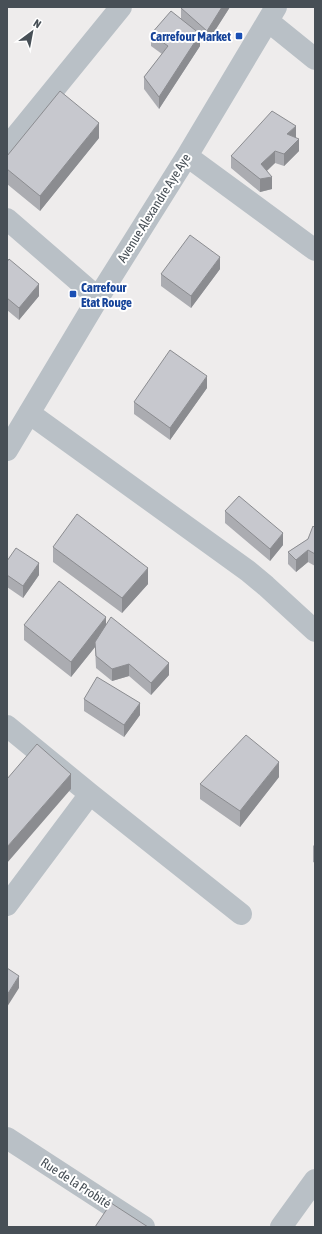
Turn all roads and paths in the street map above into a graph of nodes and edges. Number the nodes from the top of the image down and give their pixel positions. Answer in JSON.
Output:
{"nodes":[{"id":1,"x":121,"y":7,"type":"edge"},
{"id":2,"x":272,"y":14,"type":"edge"},
{"id":3,"x":315,"y":59,"type":"edge"},
{"id":4,"x":7,"y":147,"type":"edge"},
{"id":5,"x":187,"y":156,"type":"junction"},
{"id":6,"x":7,"y":219,"type":"edge"},
{"id":7,"x":315,"y":250,"type":"edge"},
{"id":8,"x":98,"y":298,"type":"junction"},
{"id":9,"x":30,"y":412,"type":"junction"},
{"id":10,"x":7,"y":450,"type":"edge"},
{"id":11,"x":315,"y":631,"type":"edge"},
{"id":12,"x":7,"y":726,"type":"edge"},
{"id":13,"x":90,"y":794,"type":"junction"},
{"id":14,"x":7,"y":905,"type":"edge"},
{"id":15,"x":241,"y":914,"type":"dead end"},
{"id":16,"x":7,"y":1138,"type":"edge"},
{"id":17,"x":315,"y":1180,"type":"edge"},
{"id":18,"x":144,"y":1227,"type":"edge"},
{"id":19,"x":281,"y":1227,"type":"edge"}],
"edges":[{"from":1,"to":4,"type":"street"},
{"from":2,"to":3,"type":"street"},
{"from":2,"to":5,"type":"street","name":"Avenue Alexandre Aye Aye"},
{"from":5,"to":7,"type":"street"},
{"from":5,"to":8,"type":"street","name":"Avenue Alexandre Aye Aye"},
{"from":6,"to":8,"type":"street"},
{"from":8,"to":9,"type":"street","name":"Avenue Alexandre Aye Aye"},
{"from":9,"to":10,"type":"street","name":"Avenue Alexandre Aye Aye"},
{"from":9,"to":11,"type":"street"},
{"from":12,"to":13,"type":"street"},
{"from":13,"to":14,"type":"street"},
{"from":13,"to":15,"type":"street"},
{"from":16,"to":18,"type":"street","name":"Rue de la Probité"},
{"from":17,"to":19,"type":"street"}]}
